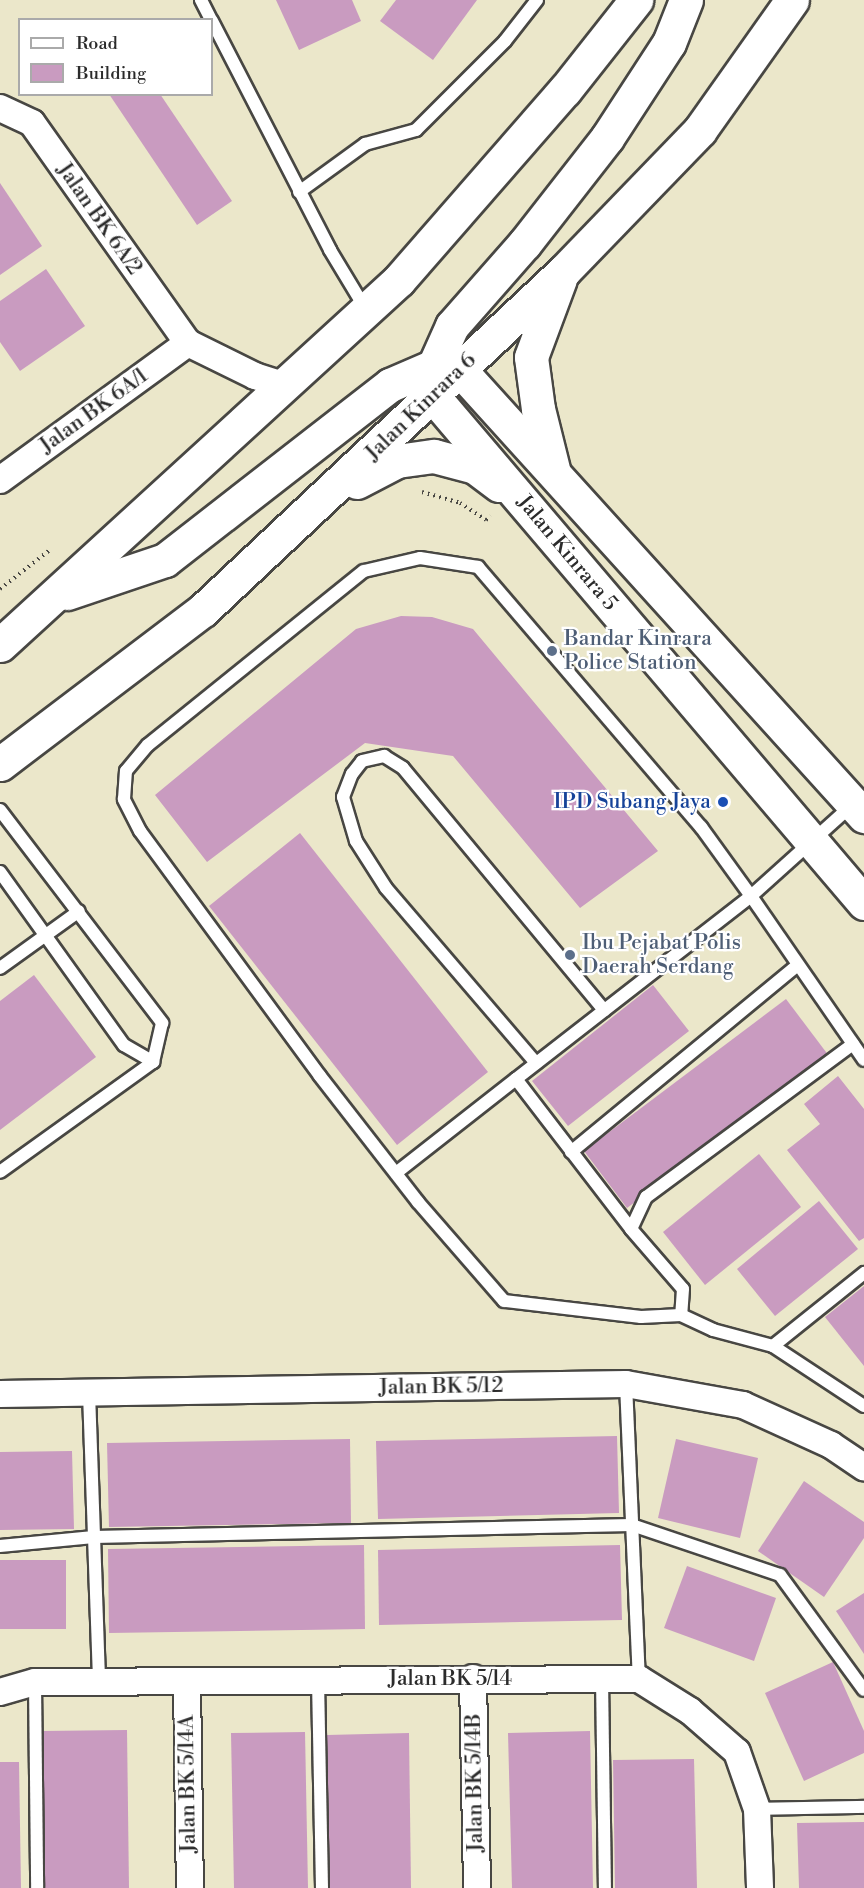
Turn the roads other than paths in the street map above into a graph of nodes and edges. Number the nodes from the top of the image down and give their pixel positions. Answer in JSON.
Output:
{"nodes":[{"id":1,"x":201,"y":0,"type":"edge"},
{"id":2,"x":537,"y":0,"type":"edge"},
{"id":3,"x":636,"y":0,"type":"edge"},
{"id":4,"x":686,"y":0,"type":"edge"},
{"id":5,"x":792,"y":0,"type":"edge"},
{"id":6,"x":210,"y":18,"type":"edge"},
{"id":7,"x":213,"y":24,"type":"edge"},
{"id":8,"x":0,"y":108,"type":"edge"},
{"id":9,"x":299,"y":192,"type":"junction"},
{"id":10,"x":562,"y":272,"type":"junction"},
{"id":11,"x":365,"y":308,"type":"junction"},
{"id":12,"x":188,"y":343,"type":"junction"},
{"id":13,"x":442,"y":377,"type":"junction"},
{"id":14,"x":286,"y":386,"type":"junction"},
{"id":15,"x":555,"y":475,"type":"junction"},
{"id":16,"x":0,"y":480,"type":"edge"},
{"id":17,"x":326,"y":498,"type":"junction"},
{"id":18,"x":529,"y":508,"type":"junction"},
{"id":19,"x":53,"y":597,"type":"junction"},
{"id":20,"x":0,"y":645,"type":"edge"},
{"id":21,"x":0,"y":764,"type":"edge"},
{"id":22,"x":0,"y":810,"type":"edge"},
{"id":23,"x":858,"y":810,"type":"edge"},
{"id":24,"x":810,"y":841,"type":"junction"},
{"id":25,"x":0,"y":872,"type":"edge"},
{"id":26,"x":751,"y":896,"type":"junction"},
{"id":27,"x":864,"y":903,"type":"edge"},
{"id":28,"x":79,"y":911,"type":"junction"},
{"id":29,"x":46,"y":935,"type":"junction"},
{"id":30,"x":798,"y":965,"type":"junction"},
{"id":31,"x":0,"y":968,"type":"edge"},
{"id":32,"x":604,"y":1010,"type":"junction"},
{"id":33,"x":853,"y":1044,"type":"junction"},
{"id":34,"x":864,"y":1060,"type":"edge"},
{"id":35,"x":153,"y":1062,"type":"junction"},
{"id":36,"x":536,"y":1063,"type":"junction"},
{"id":37,"x":516,"y":1079,"type":"junction"},
{"id":38,"x":571,"y":1152,"type":"junction"},
{"id":39,"x":0,"y":1172,"type":"edge"},
{"id":40,"x":396,"y":1173,"type":"junction"},
{"id":41,"x":631,"y":1229,"type":"junction"},
{"id":42,"x":864,"y":1273,"type":"edge"},
{"id":43,"x":681,"y":1315,"type":"junction"},
{"id":44,"x":773,"y":1346,"type":"junction"},
{"id":45,"x":626,"y":1384,"type":"junction"},
{"id":46,"x":89,"y":1393,"type":"junction"},
{"id":47,"x":0,"y":1395,"type":"edge"},
{"id":48,"x":864,"y":1406,"type":"edge"},
{"id":49,"x":864,"y":1467,"type":"edge"},
{"id":50,"x":632,"y":1525,"type":"junction"},
{"id":51,"x":94,"y":1537,"type":"junction"},
{"id":52,"x":0,"y":1545,"type":"edge"},
{"id":53,"x":473,"y":1678,"type":"junction"},
{"id":54,"x":602,"y":1678,"type":"junction"},
{"id":55,"x":639,"y":1679,"type":"junction"},
{"id":56,"x":318,"y":1680,"type":"junction"},
{"id":57,"x":187,"y":1681,"type":"junction"},
{"id":58,"x":35,"y":1682,"type":"junction"},
{"id":59,"x":99,"y":1682,"type":"junction"},
{"id":60,"x":864,"y":1690,"type":"edge"},
{"id":61,"x":0,"y":1692,"type":"edge"},
{"id":62,"x":864,"y":1807,"type":"edge"},
{"id":63,"x":757,"y":1809,"type":"junction"},
{"id":64,"x":37,"y":1888,"type":"edge"},
{"id":65,"x":190,"y":1888,"type":"edge"},
{"id":66,"x":322,"y":1888,"type":"edge"},
{"id":67,"x":477,"y":1888,"type":"edge"},
{"id":68,"x":605,"y":1888,"type":"edge"},
{"id":69,"x":760,"y":1888,"type":"edge"}],
"edges":[{"from":1,"to":6,"type":"lane"},
{"from":2,"to":9,"type":"lane"},
{"from":3,"to":11,"type":"main road"},
{"from":4,"to":13,"type":"main road"},
{"from":5,"to":10,"type":"main road","name":"Jalan Kinrara 6"},
{"from":7,"to":9,"type":"lane"},
{"from":8,"to":12,"type":"street","name":"Jalan BK 6A/2"},
{"from":9,"to":11,"type":"lane"},
{"from":10,"to":13,"type":"main road","name":"Jalan Kinrara 6"},
{"from":10,"to":15,"type":"main road"},
{"from":11,"to":14,"type":"main road"},
{"from":12,"to":14,"type":"street"},
{"from":12,"to":16,"type":"street","name":"Jalan BK 6A/1"},
{"from":13,"to":15,"type":"main road","name":"Jalan Kinrara 5"},
{"from":13,"to":17,"type":"main road","name":"Jalan Kinrara 6"},
{"from":13,"to":18,"type":"main road","name":"Jalan Kinrara 5"},
{"from":13,"to":19,"type":"main road"},
{"from":14,"to":19,"type":"main road"},
{"from":15,"to":23,"type":"main road","name":"Jalan Kinrara 5"},
{"from":17,"to":18,"type":"main road"},
{"from":17,"to":21,"type":"main road","name":"Jalan Kinrara 6"},
{"from":18,"to":24,"type":"main road","name":"Jalan Kinrara 5"},
{"from":19,"to":20,"type":"main road"},
{"from":22,"to":28,"type":"lane"},
{"from":23,"to":24,"type":"lane"},
{"from":24,"to":26,"type":"lane"},
{"from":24,"to":27,"type":"main road","name":"Jalan Kinrara 5"},
{"from":25,"to":29,"type":"lane"},
{"from":26,"to":30,"type":"lane"},
{"from":26,"to":32,"type":"lane"},
{"from":26,"to":40,"type":"lane"},
{"from":28,"to":29,"type":"lane"},
{"from":28,"to":35,"type":"lane"},
{"from":29,"to":31,"type":"lane"},
{"from":29,"to":35,"type":"lane"},
{"from":30,"to":33,"type":"lane"},
{"from":30,"to":38,"type":"lane"},
{"from":32,"to":36,"type":"lane"},
{"from":32,"to":36,"type":"lane"},
{"from":33,"to":34,"type":"lane"},
{"from":33,"to":41,"type":"lane"},
{"from":35,"to":39,"type":"lane"},
{"from":36,"to":37,"type":"lane"},
{"from":37,"to":38,"type":"lane"},
{"from":37,"to":40,"type":"lane"},
{"from":38,"to":41,"type":"lane"},
{"from":40,"to":43,"type":"lane"},
{"from":41,"to":43,"type":"lane"},
{"from":42,"to":44,"type":"lane"},
{"from":43,"to":44,"type":"lane"},
{"from":44,"to":48,"type":"lane"},
{"from":45,"to":46,"type":"street","name":"Jalan BK 5/12"},
{"from":45,"to":49,"type":"street","name":"Jalan BK 5/12"},
{"from":45,"to":50,"type":"lane"},
{"from":46,"to":47,"type":"street","name":"Jalan BK 5/12"},
{"from":46,"to":51,"type":"lane"},
{"from":50,"to":51,"type":"lane"},
{"from":50,"to":55,"type":"lane"},
{"from":50,"to":60,"type":"lane"},
{"from":51,"to":52,"type":"lane"},
{"from":51,"to":59,"type":"lane"},
{"from":53,"to":54,"type":"street","name":"Jalan BK 5/14"},
{"from":53,"to":56,"type":"street","name":"Jalan BK 5/14"},
{"from":53,"to":67,"type":"street","name":"Jalan BK 5/14B"},
{"from":54,"to":55,"type":"street","name":"Jalan BK 5/14"},
{"from":54,"to":68,"type":"lane"},
{"from":55,"to":63,"type":"street"},
{"from":56,"to":57,"type":"street","name":"Jalan BK 5/14"},
{"from":56,"to":66,"type":"lane"},
{"from":57,"to":59,"type":"street","name":"Jalan BK 5/14"},
{"from":57,"to":65,"type":"street","name":"Jalan BK 5/14A"},
{"from":58,"to":59,"type":"street","name":"Jalan BK 5/14"},
{"from":58,"to":61,"type":"street","name":"Jalan BK 5/14"},
{"from":58,"to":64,"type":"lane"},
{"from":62,"to":63,"type":"lane"},
{"from":63,"to":69,"type":"street"}]}
